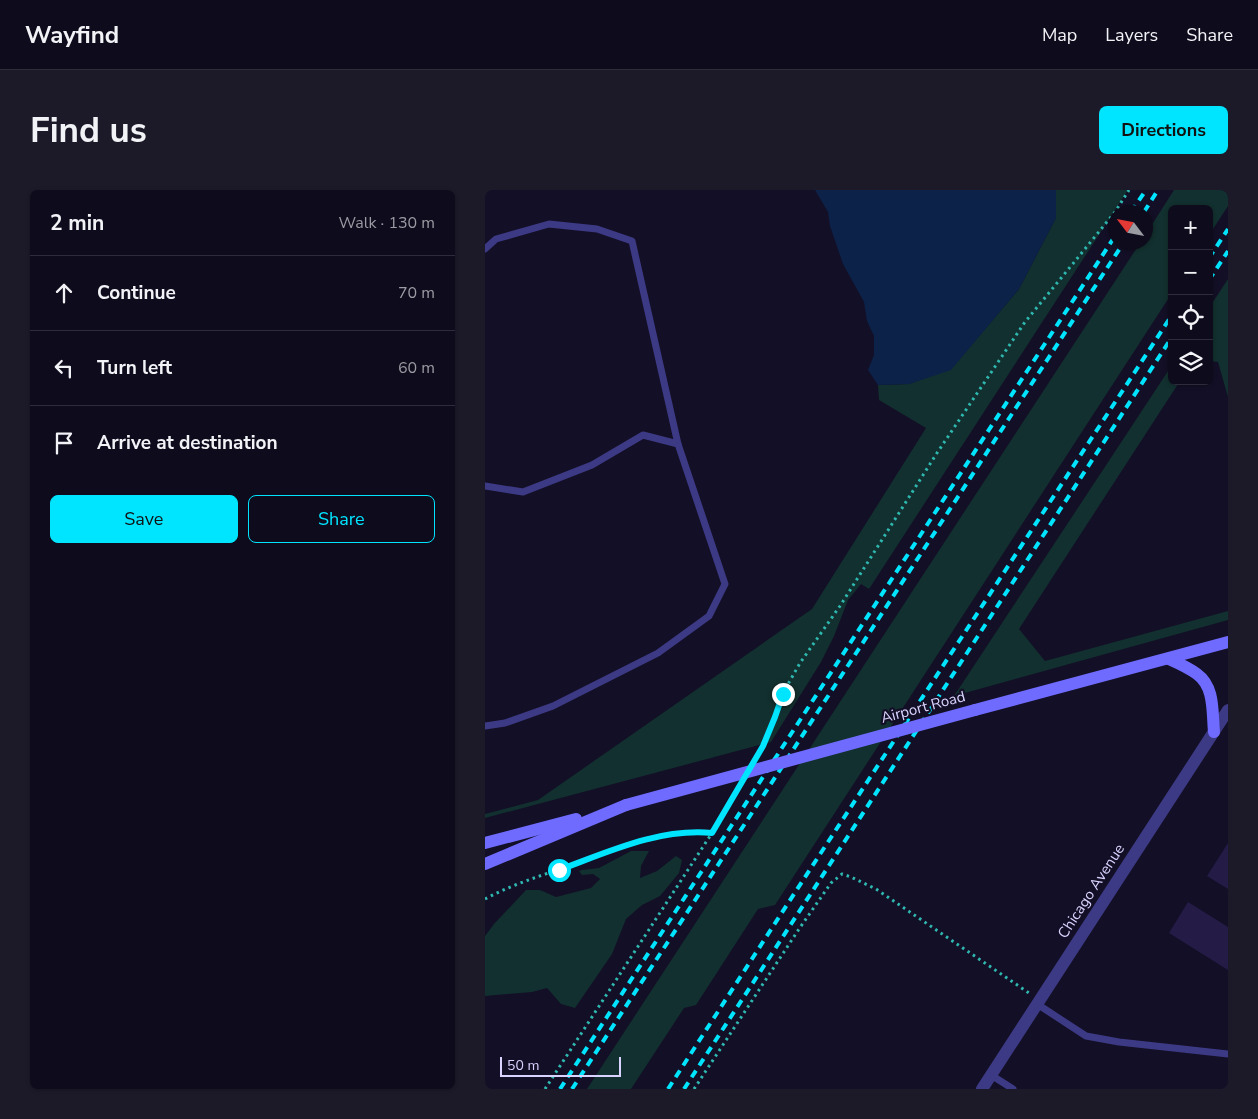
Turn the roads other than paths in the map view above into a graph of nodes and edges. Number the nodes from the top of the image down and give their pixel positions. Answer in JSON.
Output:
{"nodes":[{"id":1,"x":485,"y":249,"type":"edge"},
{"id":2,"x":678,"y":444,"type":"junction"},
{"id":3,"x":485,"y":486,"type":"edge"},
{"id":4,"x":1228,"y":642,"type":"edge"},
{"id":5,"x":1169,"y":659,"type":"junction"},
{"id":6,"x":1228,"y":710,"type":"edge"},
{"id":7,"x":485,"y":726,"type":"edge"},
{"id":8,"x":1214,"y":732,"type":"junction"},
{"id":9,"x":626,"y":805,"type":"junction"},
{"id":10,"x":485,"y":844,"type":"edge"},
{"id":11,"x":485,"y":864,"type":"edge"},
{"id":12,"x":1039,"y":1002,"type":"junction"},
{"id":13,"x":1228,"y":1054,"type":"edge"},
{"id":14,"x":991,"y":1075,"type":"junction"},
{"id":15,"x":982,"y":1089,"type":"edge"},
{"id":16,"x":1013,"y":1089,"type":"edge"}],
"edges":[{"from":1,"to":2,"type":"lane"},
{"from":2,"to":3,"type":"lane"},
{"from":2,"to":7,"type":"lane"},
{"from":4,"to":5,"type":"main road","name":"Airport Road"},
{"from":5,"to":8,"type":"main road"},
{"from":5,"to":9,"type":"main road","name":"Airport Road","bridge":true},
{"from":6,"to":8,"type":"street","name":"Chicago Avenue"},
{"from":8,"to":12,"type":"street","name":"Chicago Avenue"},
{"from":9,"to":10,"type":"main road","name":"Airport Road"},
{"from":9,"to":11,"type":"main road","name":"Airport Road"},
{"from":12,"to":13,"type":"lane"},
{"from":12,"to":14,"type":"street","name":"Chicago Avenue"},
{"from":14,"to":15,"type":"street","name":"Chicago Avenue"},
{"from":14,"to":16,"type":"lane"}]}
